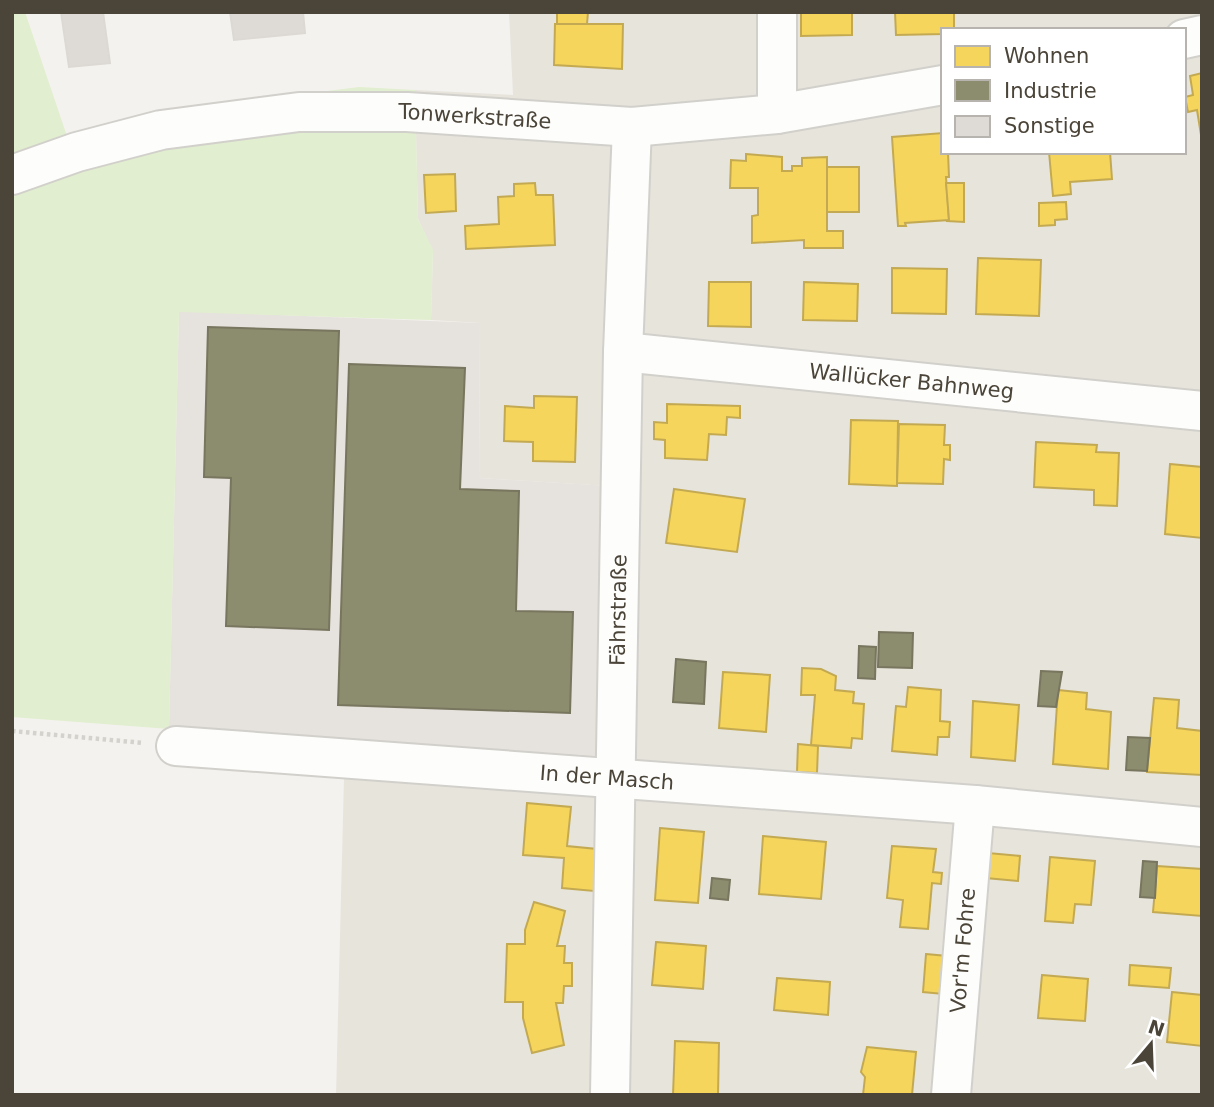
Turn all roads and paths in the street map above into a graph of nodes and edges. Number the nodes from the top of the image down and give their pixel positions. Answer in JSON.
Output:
{"nodes":[{"id":1,"x":777,"y":12,"type":"edge"},
{"id":2,"x":941,"y":85,"type":"edge"},
{"id":3,"x":777,"y":114,"type":"junction"},
{"id":4,"x":632,"y":127,"type":"junction"},
{"id":5,"x":12,"y":175,"type":"edge"},
{"id":6,"x":623,"y":352,"type":"junction"},
{"id":7,"x":1202,"y":411,"type":"edge"},
{"id":8,"x":12,"y":731,"type":"edge"},
{"id":9,"x":176,"y":746,"type":"joint"},
{"id":10,"x":615,"y":777,"type":"junction"},
{"id":11,"x":975,"y":805,"type":"junction"},
{"id":12,"x":1202,"y":827,"type":"edge"},
{"id":13,"x":610,"y":1095,"type":"edge"},
{"id":14,"x":951,"y":1095,"type":"edge"}],
"edges":[{"from":1,"to":3,"type":"street"},
{"from":2,"to":3,"type":"street","name":"Tonwerkstraße"},
{"from":3,"to":4,"type":"street","name":"Tonwerkstraße"},
{"from":4,"to":5,"type":"street","name":"Tonwerkstraße"},
{"from":4,"to":6,"type":"street","name":"Fährstraße"},
{"from":6,"to":7,"type":"street","name":"Wallücker Bahnweg"},
{"from":6,"to":10,"type":"street","name":"Fährstraße"},
{"from":8,"to":9,"type":"path"},
{"from":9,"to":10,"type":"street","name":"In der Masch"},
{"from":10,"to":11,"type":"street","name":"In der Masch"},
{"from":10,"to":13,"type":"street","name":"Fährstraße"},
{"from":11,"to":12,"type":"street","name":"In der Masch"},
{"from":11,"to":14,"type":"street","name":"Vor'm Fohre"}]}
